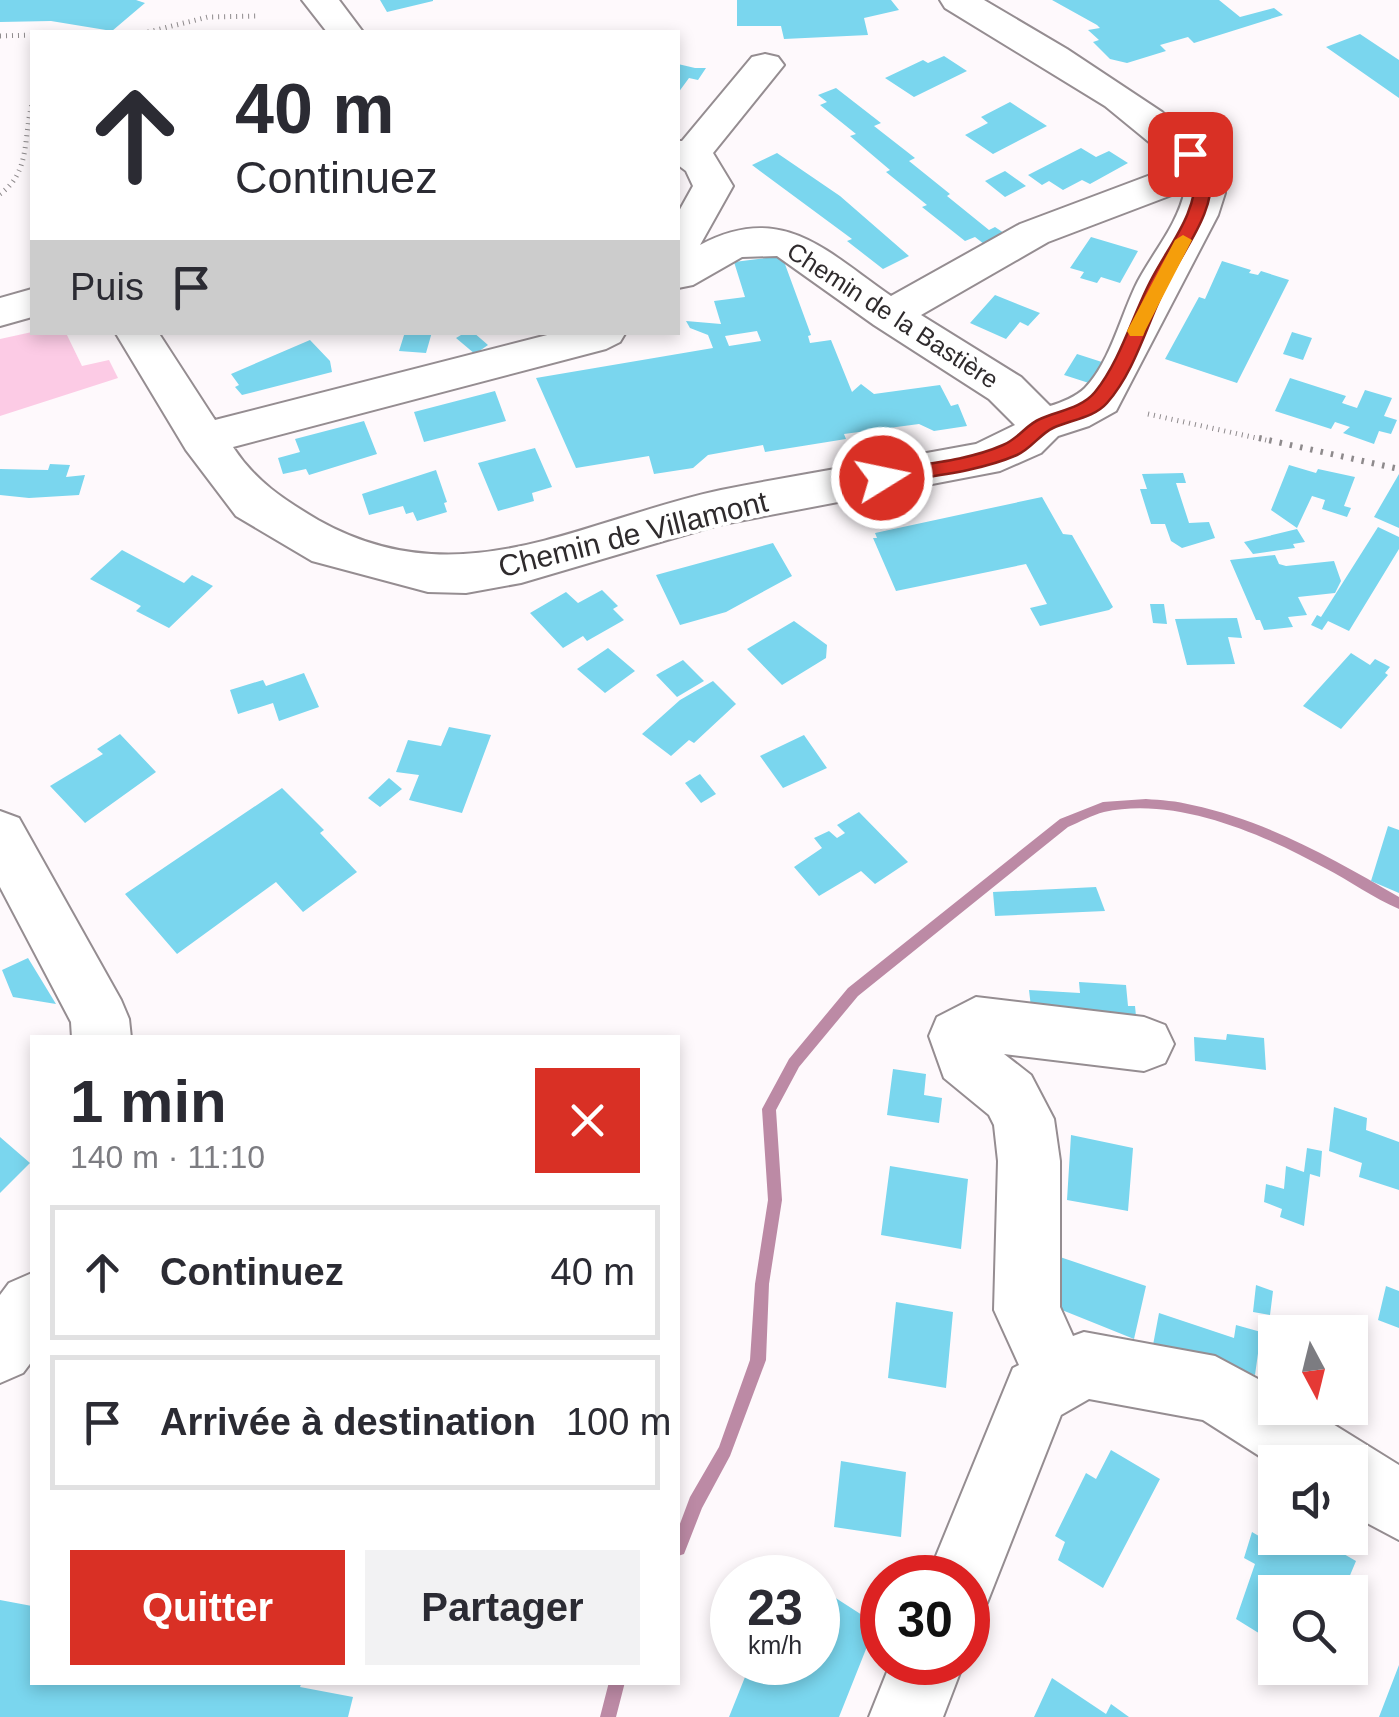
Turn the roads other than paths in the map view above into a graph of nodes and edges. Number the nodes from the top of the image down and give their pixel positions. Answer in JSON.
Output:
{"nodes":[{"id":1,"x":320,"y":0,"type":"edge"},
{"id":2,"x":958,"y":0,"type":"edge"},
{"id":3,"x":343,"y":30,"type":"edge"},
{"id":4,"x":766,"y":65,"type":"dead end"},
{"id":5,"x":685,"y":154,"type":"edge"},
{"id":6,"x":1204,"y":168,"type":"junction"},
{"id":7,"x":680,"y":244,"type":"edge"},
{"id":8,"x":680,"y":274,"type":"edge"},
{"id":9,"x":30,"y":304,"type":"edge"},
{"id":10,"x":0,"y":312,"type":"edge"},
{"id":11,"x":889,"y":315,"type":"junction"},
{"id":12,"x":138,"y":335,"type":"edge"},
{"id":13,"x":600,"y":335,"type":"edge"},
{"id":14,"x":1042,"y":425,"type":"junction"},
{"id":15,"x":202,"y":439,"type":"junction"},
{"id":16,"x":0,"y":834,"type":"edge"},
{"id":17,"x":102,"y":1035,"type":"edge"},
{"id":18,"x":1144,"y":1044,"type":"dead end"},
{"id":19,"x":30,"y":1309,"type":"edge"},
{"id":20,"x":0,"y":1350,"type":"edge"},
{"id":21,"x":1059,"y":1379,"type":"junction"},
{"id":22,"x":1305,"y":1445,"type":"edge"},
{"id":23,"x":1368,"y":1485,"type":"edge"},
{"id":24,"x":1399,"y":1505,"type":"edge"},
{"id":25,"x":971,"y":1555,"type":"edge"},
{"id":26,"x":919,"y":1685,"type":"edge"},
{"id":27,"x":906,"y":1717,"type":"edge"}],
"edges":[{"from":1,"to":3,"type":"street"},
{"from":2,"to":6,"type":"street"},
{"from":4,"to":5,"type":"street"},
{"from":5,"to":7,"type":"street"},
{"from":6,"to":11,"type":"street"},
{"from":6,"to":14,"type":"street","name":"Chemin de Villamont"},
{"from":8,"to":11,"type":"street","name":"Chemin de la Bastière"},
{"from":9,"to":10,"type":"street"},
{"from":11,"to":14,"type":"street","name":"Chemin de la Bastière"},
{"from":12,"to":15,"type":"street","name":"Chemin de Villamont"},
{"from":13,"to":15,"type":"street"},
{"from":14,"to":15,"type":"street","name":"Chemin de Villamont"},
{"from":16,"to":17,"type":"street"},
{"from":18,"to":21,"type":"street"},
{"from":19,"to":20,"type":"street"},
{"from":21,"to":22,"type":"street"},
{"from":21,"to":25,"type":"street"},
{"from":23,"to":24,"type":"street"},
{"from":26,"to":27,"type":"street"}]}
